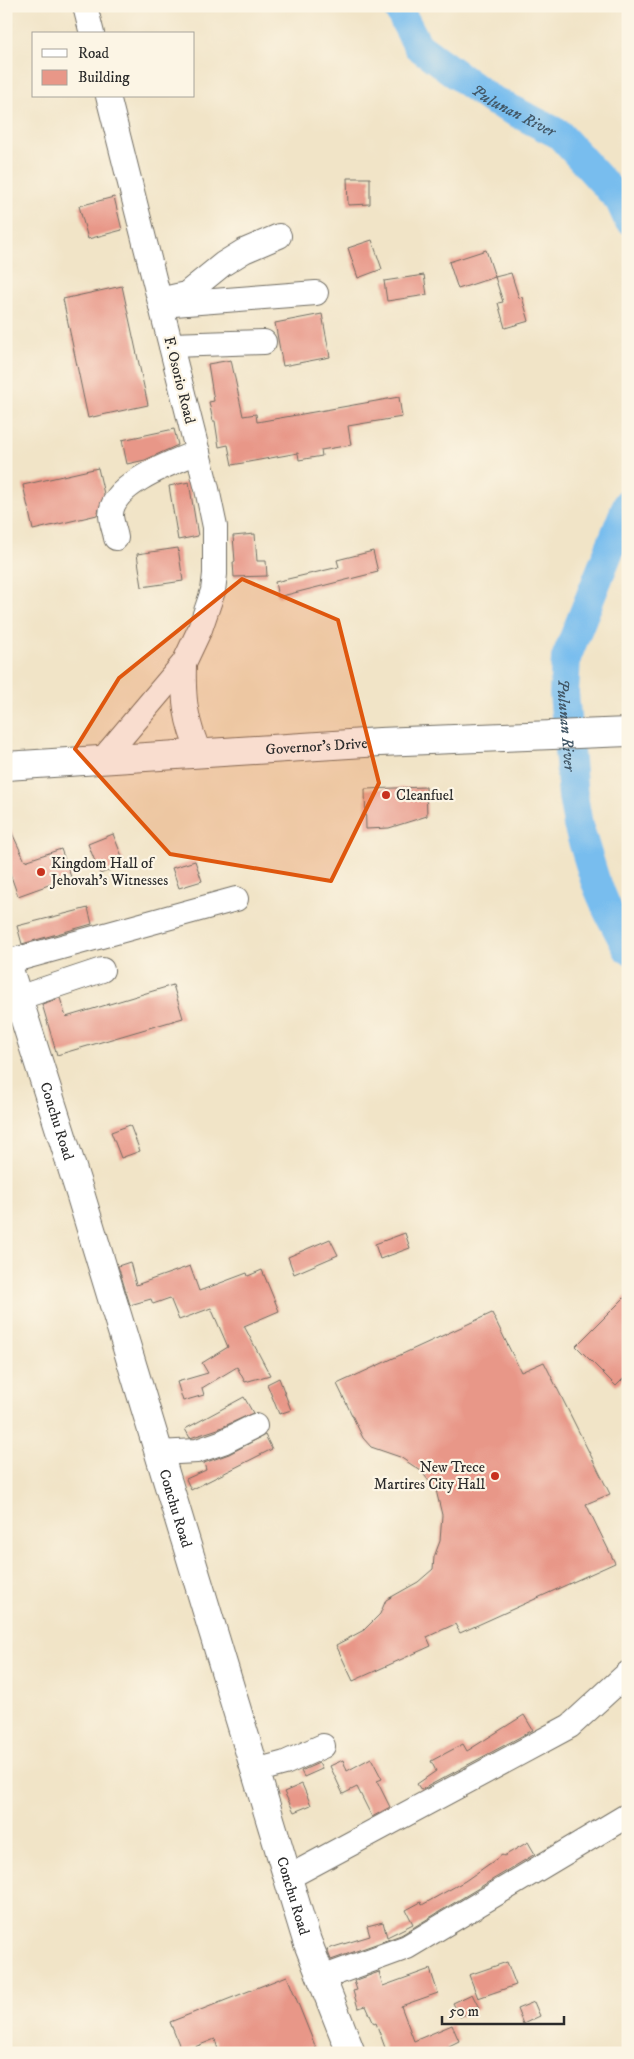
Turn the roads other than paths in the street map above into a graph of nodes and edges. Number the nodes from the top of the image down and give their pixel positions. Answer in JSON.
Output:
{"nodes":[{"id":1,"x":85,"y":6,"type":"edge"},
{"id":2,"x":92,"y":32,"type":"edge"},
{"id":3,"x":109,"y":98,"type":"edge"},
{"id":4,"x":279,"y":236,"type":"dead end"},
{"id":5,"x":316,"y":293,"type":"dead end"},
{"id":6,"x":160,"y":302,"type":"junction"},
{"id":7,"x":264,"y":342,"type":"dead end"},
{"id":8,"x":171,"y":345,"type":"junction"},
{"id":9,"x":198,"y":452,"type":"junction"},
{"id":10,"x":116,"y":538,"type":"dead end"},
{"id":11,"x":184,"y":663,"type":"junction"},
{"id":12,"x":628,"y":732,"type":"edge"},
{"id":13,"x":200,"y":753,"type":"junction"},
{"id":14,"x":102,"y":760,"type":"junction"},
{"id":15,"x":6,"y":766,"type":"edge"},
{"id":16,"x":236,"y":899,"type":"dead end"},
{"id":17,"x":7,"y":961,"type":"edge"},
{"id":18,"x":102,"y":970,"type":"dead end"},
{"id":19,"x":18,"y":998,"type":"junction"},
{"id":20,"x":255,"y":1426,"type":"dead end"},
{"id":21,"x":158,"y":1453,"type":"junction"},
{"id":22,"x":628,"y":1673,"type":"edge"},
{"id":23,"x":323,"y":1746,"type":"dead end"},
{"id":24,"x":255,"y":1771,"type":"junction"},
{"id":25,"x":628,"y":1815,"type":"edge"},
{"id":26,"x":287,"y":1878,"type":"junction"},
{"id":27,"x":322,"y":1978,"type":"junction"},
{"id":28,"x":351,"y":2053,"type":"edge"}],
"edges":[{"from":1,"to":2,"type":"street"},
{"from":3,"to":6,"type":"street","name":"F. Osorio Road"},
{"from":4,"to":6,"type":"street"},
{"from":5,"to":6,"type":"street"},
{"from":6,"to":8,"type":"street","name":"F. Osorio Road"},
{"from":7,"to":8,"type":"street"},
{"from":8,"to":9,"type":"street","name":"F. Osorio Road"},
{"from":9,"to":10,"type":"street"},
{"from":9,"to":11,"type":"street","name":"F. Osorio Road"},
{"from":11,"to":13,"type":"street","name":"F. Osorio Road"},
{"from":11,"to":14,"type":"street","name":"F. Osorio Road"},
{"from":12,"to":13,"type":"main road","name":"Governor's Drive"},
{"from":13,"to":14,"type":"main road","name":"Governor's Drive"},
{"from":14,"to":15,"type":"main road","name":"Governor's Drive"},
{"from":16,"to":17,"type":"street"},
{"from":17,"to":19,"type":"main road","name":"Conchu Road"},
{"from":18,"to":19,"type":"street"},
{"from":19,"to":21,"type":"main road","name":"Conchu Road"},
{"from":20,"to":21,"type":"street"},
{"from":21,"to":24,"type":"main road","name":"Conchu Road"},
{"from":22,"to":26,"type":"street"},
{"from":23,"to":24,"type":"street"},
{"from":24,"to":26,"type":"main road","name":"Conchu Road"},
{"from":25,"to":27,"type":"street"},
{"from":26,"to":27,"type":"main road","name":"Conchu Road"},
{"from":27,"to":28,"type":"main road","name":"Conchu Road"}]}
